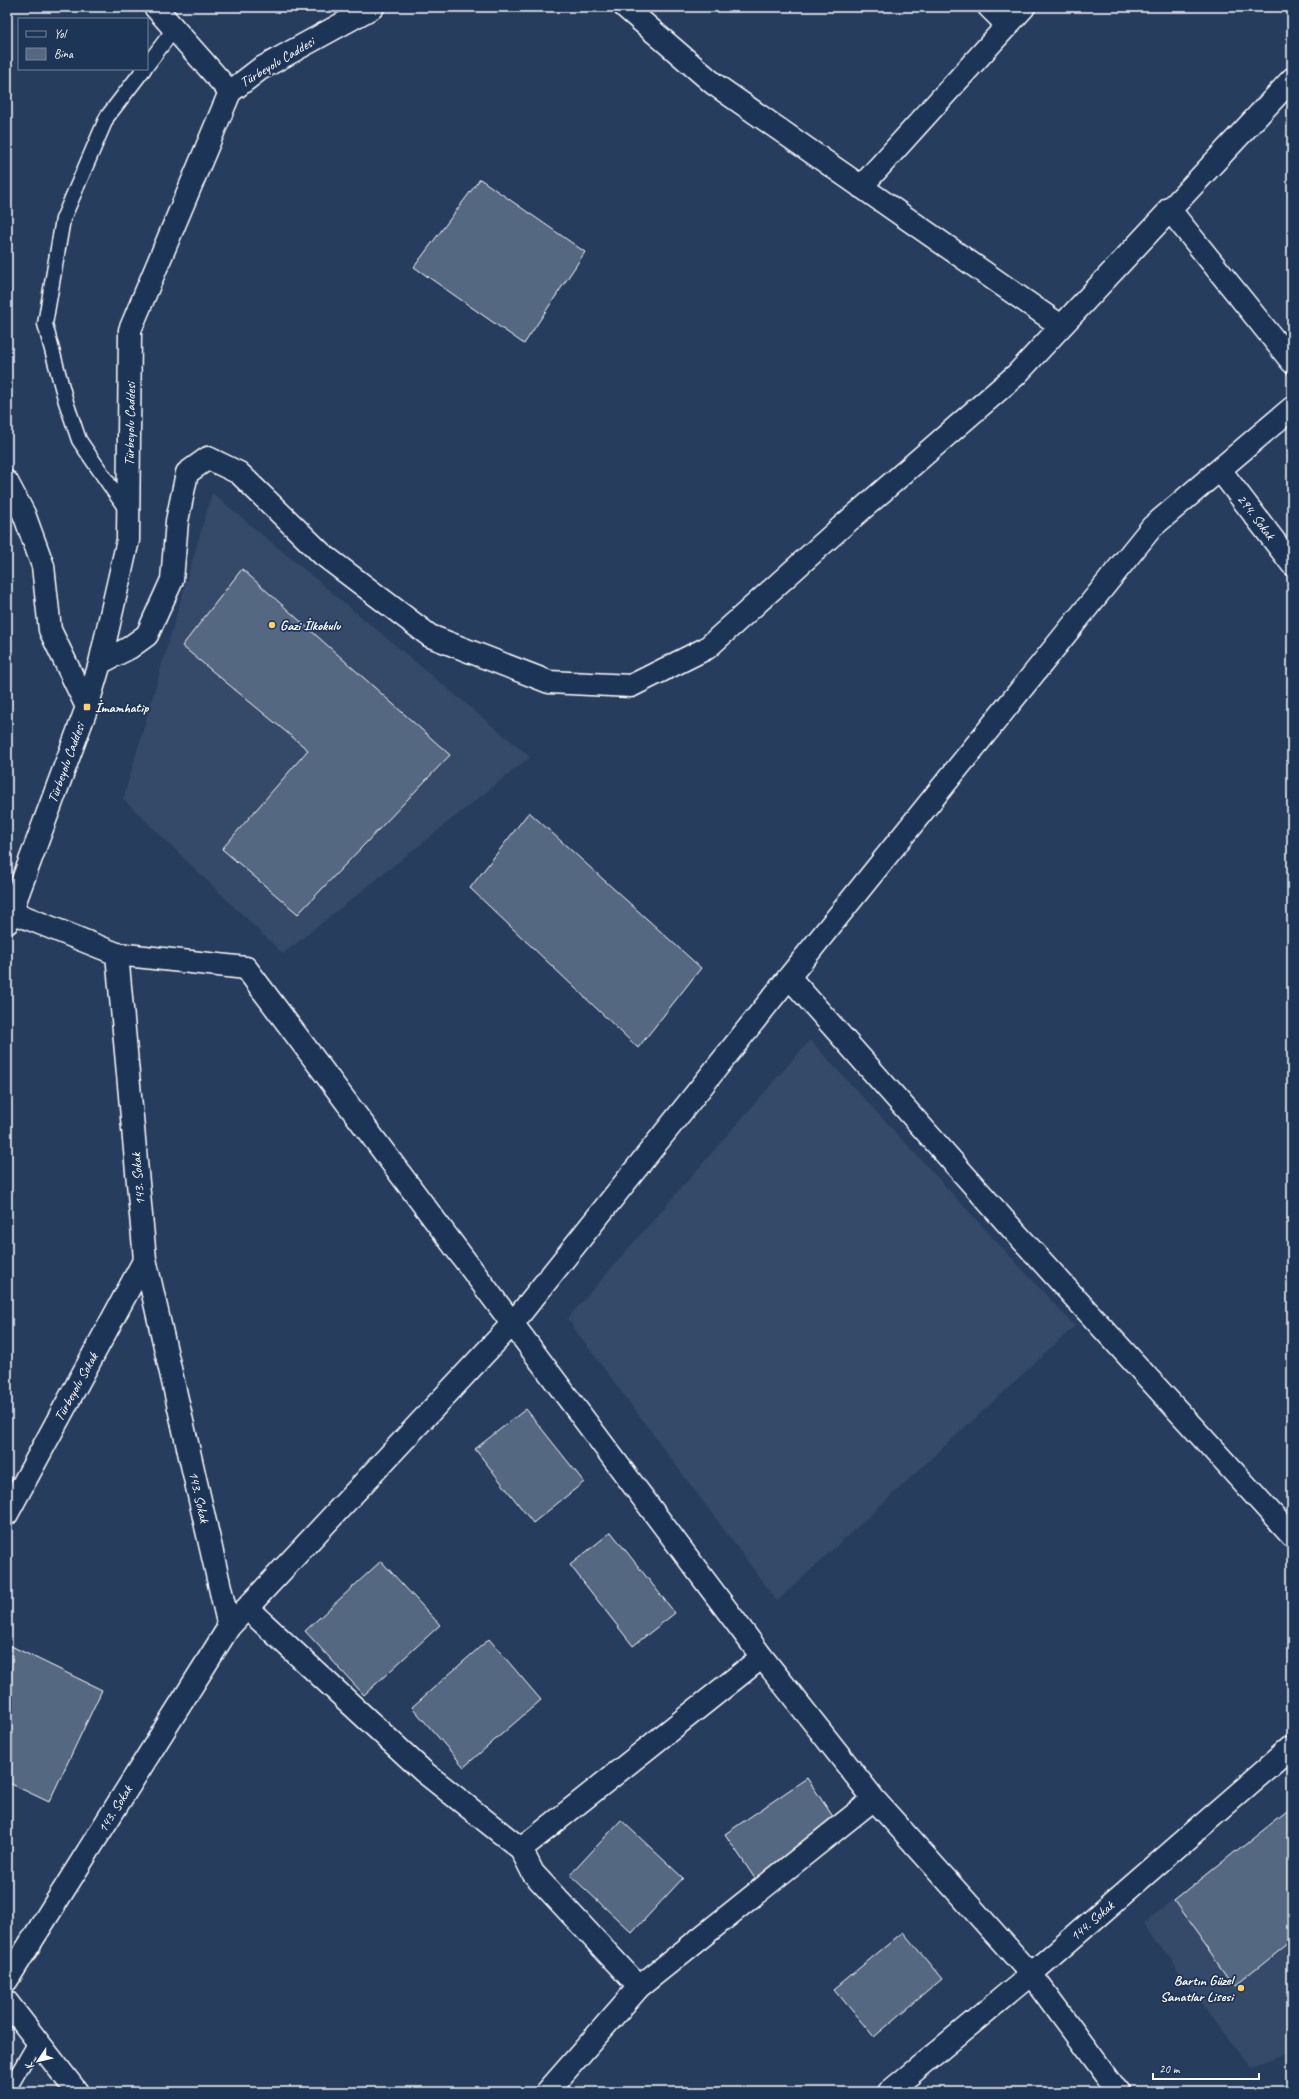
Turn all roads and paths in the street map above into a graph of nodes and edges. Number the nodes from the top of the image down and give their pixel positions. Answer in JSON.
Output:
{"nodes":[{"id":1,"x":155,"y":7,"type":"edge"},
{"id":2,"x":373,"y":7,"type":"edge"},
{"id":3,"x":625,"y":7,"type":"edge"},
{"id":4,"x":989,"y":7,"type":"edge"},
{"id":5,"x":1024,"y":7,"type":"edge"},
{"id":6,"x":1008,"y":26,"type":"junction"},
{"id":7,"x":174,"y":29,"type":"junction"},
{"id":8,"x":148,"y":63,"type":"edge"},
{"id":9,"x":143,"y":70,"type":"edge"},
{"id":10,"x":1292,"y":79,"type":"edge"},
{"id":11,"x":230,"y":92,"type":"junction"},
{"id":12,"x":861,"y":187,"type":"junction"},
{"id":13,"x":1169,"y":209,"type":"junction"},
{"id":14,"x":1061,"y":326,"type":"junction"},
{"id":15,"x":1292,"y":362,"type":"edge"},
{"id":16,"x":1292,"y":408,"type":"edge"},
{"id":17,"x":1220,"y":470,"type":"junction"},
{"id":18,"x":7,"y":482,"type":"edge"},
{"id":19,"x":129,"y":513,"type":"junction"},
{"id":20,"x":1292,"y":564,"type":"edge"},
{"id":21,"x":100,"y":663,"type":"junction"},
{"id":22,"x":87,"y":707,"type":"junction"},
{"id":23,"x":9,"y":916,"type":"edge"},
{"id":24,"x":118,"y":954,"type":"junction"},
{"id":25,"x":788,"y":976,"type":"junction"},
{"id":26,"x":145,"y":1259,"type":"junction"},
{"id":27,"x":512,"y":1323,"type":"junction"},
{"id":28,"x":7,"y":1514,"type":"edge"},
{"id":29,"x":1292,"y":1536,"type":"edge"},
{"id":30,"x":247,"y":1608,"type":"junction"},
{"id":31,"x":229,"y":1627,"type":"junction"},
{"id":32,"x":762,"y":1657,"type":"junction"},
{"id":33,"x":1292,"y":1747,"type":"edge"},
{"id":34,"x":874,"y":1799,"type":"junction"},
{"id":35,"x":521,"y":1849,"type":"junction"},
{"id":36,"x":1031,"y":1974,"type":"junction"},
{"id":37,"x":7,"y":1980,"type":"edge"},
{"id":38,"x":639,"y":1987,"type":"junction"},
{"id":39,"x":7,"y":2002,"type":"edge"},
{"id":40,"x":37,"y":2040,"type":"junction"},
{"id":41,"x":7,"y":2092,"type":"edge"},
{"id":42,"x":77,"y":2092,"type":"edge"},
{"id":43,"x":547,"y":2092,"type":"edge"},
{"id":44,"x":889,"y":2092,"type":"edge"},
{"id":45,"x":1118,"y":2092,"type":"edge"}],
"edges":[{"from":1,"to":7,"type":"street"},
{"from":2,"to":11,"type":"street","name":"Türbeyolu Caddesi"},
{"from":3,"to":12,"type":"street"},
{"from":4,"to":6,"type":"street"},
{"from":5,"to":6,"type":"street"},
{"from":6,"to":12,"type":"street"},
{"from":7,"to":8,"type":"lane"},
{"from":7,"to":11,"type":"street"},
{"from":9,"to":19,"type":"lane"},
{"from":10,"to":13,"type":"street"},
{"from":11,"to":19,"type":"street","name":"Türbeyolu Caddesi"},
{"from":12,"to":14,"type":"street"},
{"from":13,"to":14,"type":"street"},
{"from":13,"to":15,"type":"street"},
{"from":14,"to":21,"type":"street"},
{"from":16,"to":17,"type":"street"},
{"from":17,"to":20,"type":"street","name":"294. Sokak"},
{"from":17,"to":25,"type":"street"},
{"from":18,"to":22,"type":"street"},
{"from":19,"to":21,"type":"street","name":"Türbeyolu Caddesi"},
{"from":21,"to":22,"type":"street","name":"Türbeyolu Caddesi"},
{"from":22,"to":23,"type":"street","name":"Türbeyolu Caddesi"},
{"from":23,"to":24,"type":"street"},
{"from":24,"to":26,"type":"street","name":"143. Sokak"},
{"from":24,"to":27,"type":"street"},
{"from":25,"to":27,"type":"street"},
{"from":25,"to":29,"type":"street"},
{"from":26,"to":28,"type":"street","name":"Türbeyolu Sokak"},
{"from":26,"to":31,"type":"street","name":"143. Sokak"},
{"from":27,"to":30,"type":"street"},
{"from":27,"to":32,"type":"street"},
{"from":30,"to":31,"type":"street"},
{"from":30,"to":35,"type":"street"},
{"from":31,"to":37,"type":"street","name":"143. Sokak"},
{"from":32,"to":34,"type":"street"},
{"from":32,"to":35,"type":"street"},
{"from":33,"to":36,"type":"street","name":"144. Sokak"},
{"from":34,"to":36,"type":"street"},
{"from":34,"to":38,"type":"street"},
{"from":35,"to":38,"type":"street"},
{"from":36,"to":44,"type":"street","name":"144. Sokak"},
{"from":36,"to":45,"type":"street"},
{"from":38,"to":43,"type":"street"},
{"from":39,"to":40,"type":"street"},
{"from":40,"to":41,"type":"lane"},
{"from":40,"to":42,"type":"street"}]}
